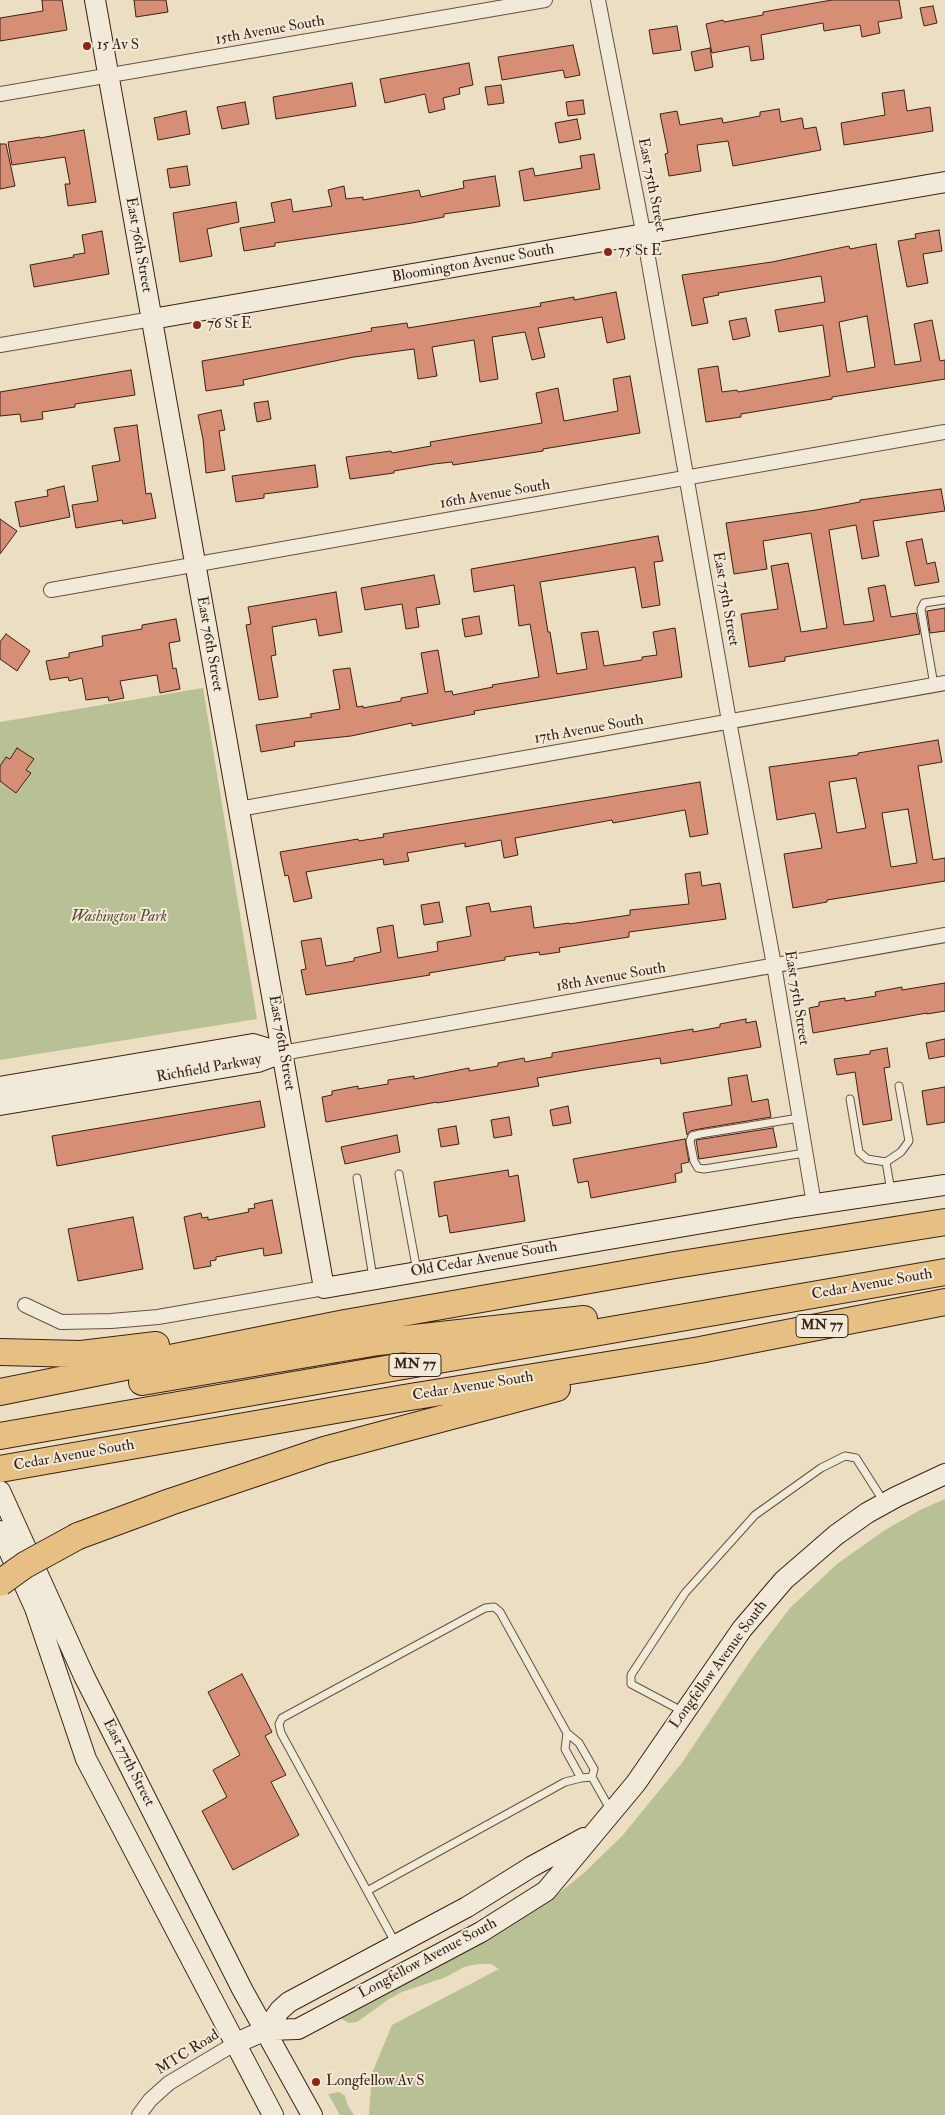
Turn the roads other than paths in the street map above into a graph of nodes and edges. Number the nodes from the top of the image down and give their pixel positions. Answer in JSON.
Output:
{"nodes":[{"id":1,"x":95,"y":0,"type":"edge"},
{"id":2,"x":545,"y":0,"type":"edge"},
{"id":3,"x":598,"y":0,"type":"edge"},
{"id":4,"x":108,"y":75,"type":"junction"},
{"id":5,"x":0,"y":94,"type":"edge"},
{"id":6,"x":945,"y":182,"type":"edge"},
{"id":7,"x":644,"y":234,"type":"junction"},
{"id":8,"x":152,"y":319,"type":"junction"},
{"id":9,"x":0,"y":345,"type":"edge"},
{"id":10,"x":945,"y":432,"type":"edge"},
{"id":11,"x":687,"y":477,"type":"junction"},
{"id":12,"x":195,"y":565,"type":"junction"},
{"id":13,"x":51,"y":590,"type":"dead end"},
{"id":14,"x":944,"y":600,"type":"dead end"},
{"id":15,"x":939,"y":684,"type":"edge"},
{"id":16,"x":729,"y":721,"type":"junction"},
{"id":17,"x":239,"y":809,"type":"junction"},
{"id":18,"x":945,"y":935,"type":"edge"},
{"id":19,"x":774,"y":965,"type":"junction"},
{"id":20,"x":282,"y":1052,"type":"junction"},
{"id":21,"x":900,"y":1086,"type":"dead end"},
{"id":22,"x":0,"y":1087,"type":"edge"},
{"id":23,"x":850,"y":1099,"type":"dead end"},
{"id":24,"x":0,"y":1105,"type":"edge"},
{"id":25,"x":799,"y":1118,"type":"junction"},
{"id":26,"x":805,"y":1153,"type":"junction"},
{"id":27,"x":886,"y":1162,"type":"junction"},
{"id":28,"x":399,"y":1174,"type":"dead end"},
{"id":29,"x":357,"y":1178,"type":"dead end"},
{"id":30,"x":945,"y":1185,"type":"edge"},
{"id":31,"x":891,"y":1193,"type":"junction"},
{"id":32,"x":814,"y":1204,"type":"junction"},
{"id":33,"x":945,"y":1222,"type":"edge"},
{"id":34,"x":418,"y":1272,"type":"junction"},
{"id":35,"x":945,"y":1272,"type":"edge"},
{"id":36,"x":374,"y":1279,"type":"junction"},
{"id":37,"x":324,"y":1288,"type":"junction"},
{"id":38,"x":803,"y":1298,"type":"junction"},
{"id":39,"x":945,"y":1302,"type":"edge"},
{"id":40,"x":25,"y":1305,"type":"dead end"},
{"id":41,"x":345,"y":1323,"type":"junction"},
{"id":42,"x":700,"y":1350,"type":"junction"},
{"id":43,"x":0,"y":1352,"type":"edge"},
{"id":44,"x":11,"y":1398,"type":"edge"},
{"id":45,"x":0,"y":1436,"type":"edge"},
{"id":46,"x":0,"y":1469,"type":"edge"},
{"id":47,"x":945,"y":1474,"type":"edge"},
{"id":48,"x":0,"y":1491,"type":"edge"},
{"id":49,"x":885,"y":1503,"type":"junction"},
{"id":50,"x":0,"y":1531,"type":"edge"},
{"id":51,"x":0,"y":1583,"type":"edge"},
{"id":52,"x":685,"y":1712,"type":"junction"},
{"id":53,"x":567,"y":1733,"type":"junction"},
{"id":54,"x":592,"y":1777,"type":"junction"},
{"id":55,"x":581,"y":1778,"type":"junction"},
{"id":56,"x":612,"y":1812,"type":"junction"},
{"id":57,"x":592,"y":1834,"type":"junction"},
{"id":58,"x":367,"y":1891,"type":"junction"},
{"id":59,"x":396,"y":1944,"type":"junction"},
{"id":60,"x":266,"y":2030,"type":"junction"},
{"id":61,"x":236,"y":2044,"type":"junction"},
{"id":62,"x":139,"y":2115,"type":"edge"},
{"id":63,"x":273,"y":2115,"type":"edge"},
{"id":64,"x":312,"y":2115,"type":"edge"}],
"edges":[{"from":1,"to":4,"type":"street","name":"East 76th Street"},
{"from":2,"to":4,"type":"street","name":"15th Avenue South"},
{"from":3,"to":7,"type":"street","name":"East 75th Street"},
{"from":4,"to":5,"type":"street","name":"15th Avenue South"},
{"from":4,"to":8,"type":"street","name":"East 76th Street"},
{"from":6,"to":7,"type":"street","name":"Bloomington Avenue South"},
{"from":7,"to":8,"type":"street","name":"Bloomington Avenue South"},
{"from":7,"to":11,"type":"street","name":"East 75th Street"},
{"from":8,"to":9,"type":"street","name":"Bloomington Avenue South"},
{"from":8,"to":12,"type":"street","name":"East 76th Street"},
{"from":10,"to":11,"type":"street","name":"16th Avenue South"},
{"from":11,"to":12,"type":"street","name":"16th Avenue South"},
{"from":11,"to":16,"type":"street","name":"East 75th Street"},
{"from":12,"to":13,"type":"street","name":"16th Avenue South"},
{"from":12,"to":17,"type":"street","name":"East 76th Street"},
{"from":14,"to":15,"type":"lane"},
{"from":15,"to":16,"type":"street","name":"17th Avenue South"},
{"from":16,"to":17,"type":"street","name":"17th Avenue South"},
{"from":16,"to":19,"type":"street","name":"East 75th Street"},
{"from":17,"to":20,"type":"street","name":"East 76th Street"},
{"from":18,"to":19,"type":"street","name":"18th Avenue South"},
{"from":19,"to":20,"type":"street","name":"18th Avenue South"},
{"from":19,"to":25,"type":"street","name":"East 75th Street"},
{"from":20,"to":22,"type":"street","name":"Richfield Parkway"},
{"from":20,"to":24,"type":"street","name":"Richfield Parkway"},
{"from":20,"to":37,"type":"street","name":"East 76th Street"},
{"from":21,"to":27,"type":"lane"},
{"from":23,"to":27,"type":"lane"},
{"from":25,"to":26,"type":"street","name":"East 75th Street"},
{"from":25,"to":26,"type":"lane"},
{"from":26,"to":32,"type":"street","name":"East 75th Street"},
{"from":27,"to":31,"type":"lane"},
{"from":28,"to":34,"type":"lane"},
{"from":29,"to":36,"type":"lane"},
{"from":30,"to":31,"type":"street","name":"Old Cedar Avenue South"},
{"from":31,"to":32,"type":"street","name":"Old Cedar Avenue South"},
{"from":32,"to":34,"type":"street","name":"Old Cedar Avenue South"},
{"from":33,"to":41,"type":"highway"},
{"from":34,"to":36,"type":"street","name":"Old Cedar Avenue South"},
{"from":35,"to":38,"type":"highway","name":"Cedar Avenue South","number":"MN 77"},
{"from":36,"to":37,"type":"street","name":"Old Cedar Avenue South"},
{"from":37,"to":40,"type":"street","name":"Old Cedar Avenue South"},
{"from":38,"to":44,"type":"highway"},
{"from":38,"to":45,"type":"highway","name":"Cedar Avenue South","number":"MN 77"},
{"from":39,"to":42,"type":"highway","name":"Cedar Avenue South","number":"MN 77"},
{"from":41,"to":43,"type":"highway"},
{"from":41,"to":44,"type":"highway"},
{"from":42,"to":46,"type":"highway","name":"Cedar Avenue South","number":"MN 77"},
{"from":42,"to":51,"type":"highway","bridge":true},
{"from":47,"to":49,"type":"street","name":"Longfellow Avenue South"},
{"from":48,"to":60,"type":"street","name":"East 77th Street"},
{"from":49,"to":52,"type":"street","name":"Longfellow Avenue South"},
{"from":49,"to":52,"type":"lane"},
{"from":50,"to":61,"type":"street"},
{"from":52,"to":56,"type":"street","name":"Longfellow Avenue South"},
{"from":53,"to":54,"type":"lane"},
{"from":53,"to":55,"type":"lane"},
{"from":53,"to":58,"type":"lane"},
{"from":54,"to":55,"type":"lane"},
{"from":54,"to":56,"type":"lane"},
{"from":55,"to":58,"type":"lane"},
{"from":56,"to":57,"type":"street","name":"Longfellow Avenue South"},
{"from":57,"to":59,"type":"street","name":"Longfellow Avenue South"},
{"from":57,"to":60,"type":"street","name":"Longfellow Avenue South"},
{"from":58,"to":59,"type":"lane"},
{"from":59,"to":60,"type":"street","name":"Longfellow Avenue South"},
{"from":60,"to":61,"type":"street","name":"Longfellow Avenue South"},
{"from":60,"to":64,"type":"street","name":"East 77th Street"},
{"from":61,"to":62,"type":"street","name":"MTC Road"},
{"from":61,"to":63,"type":"street"}]}
